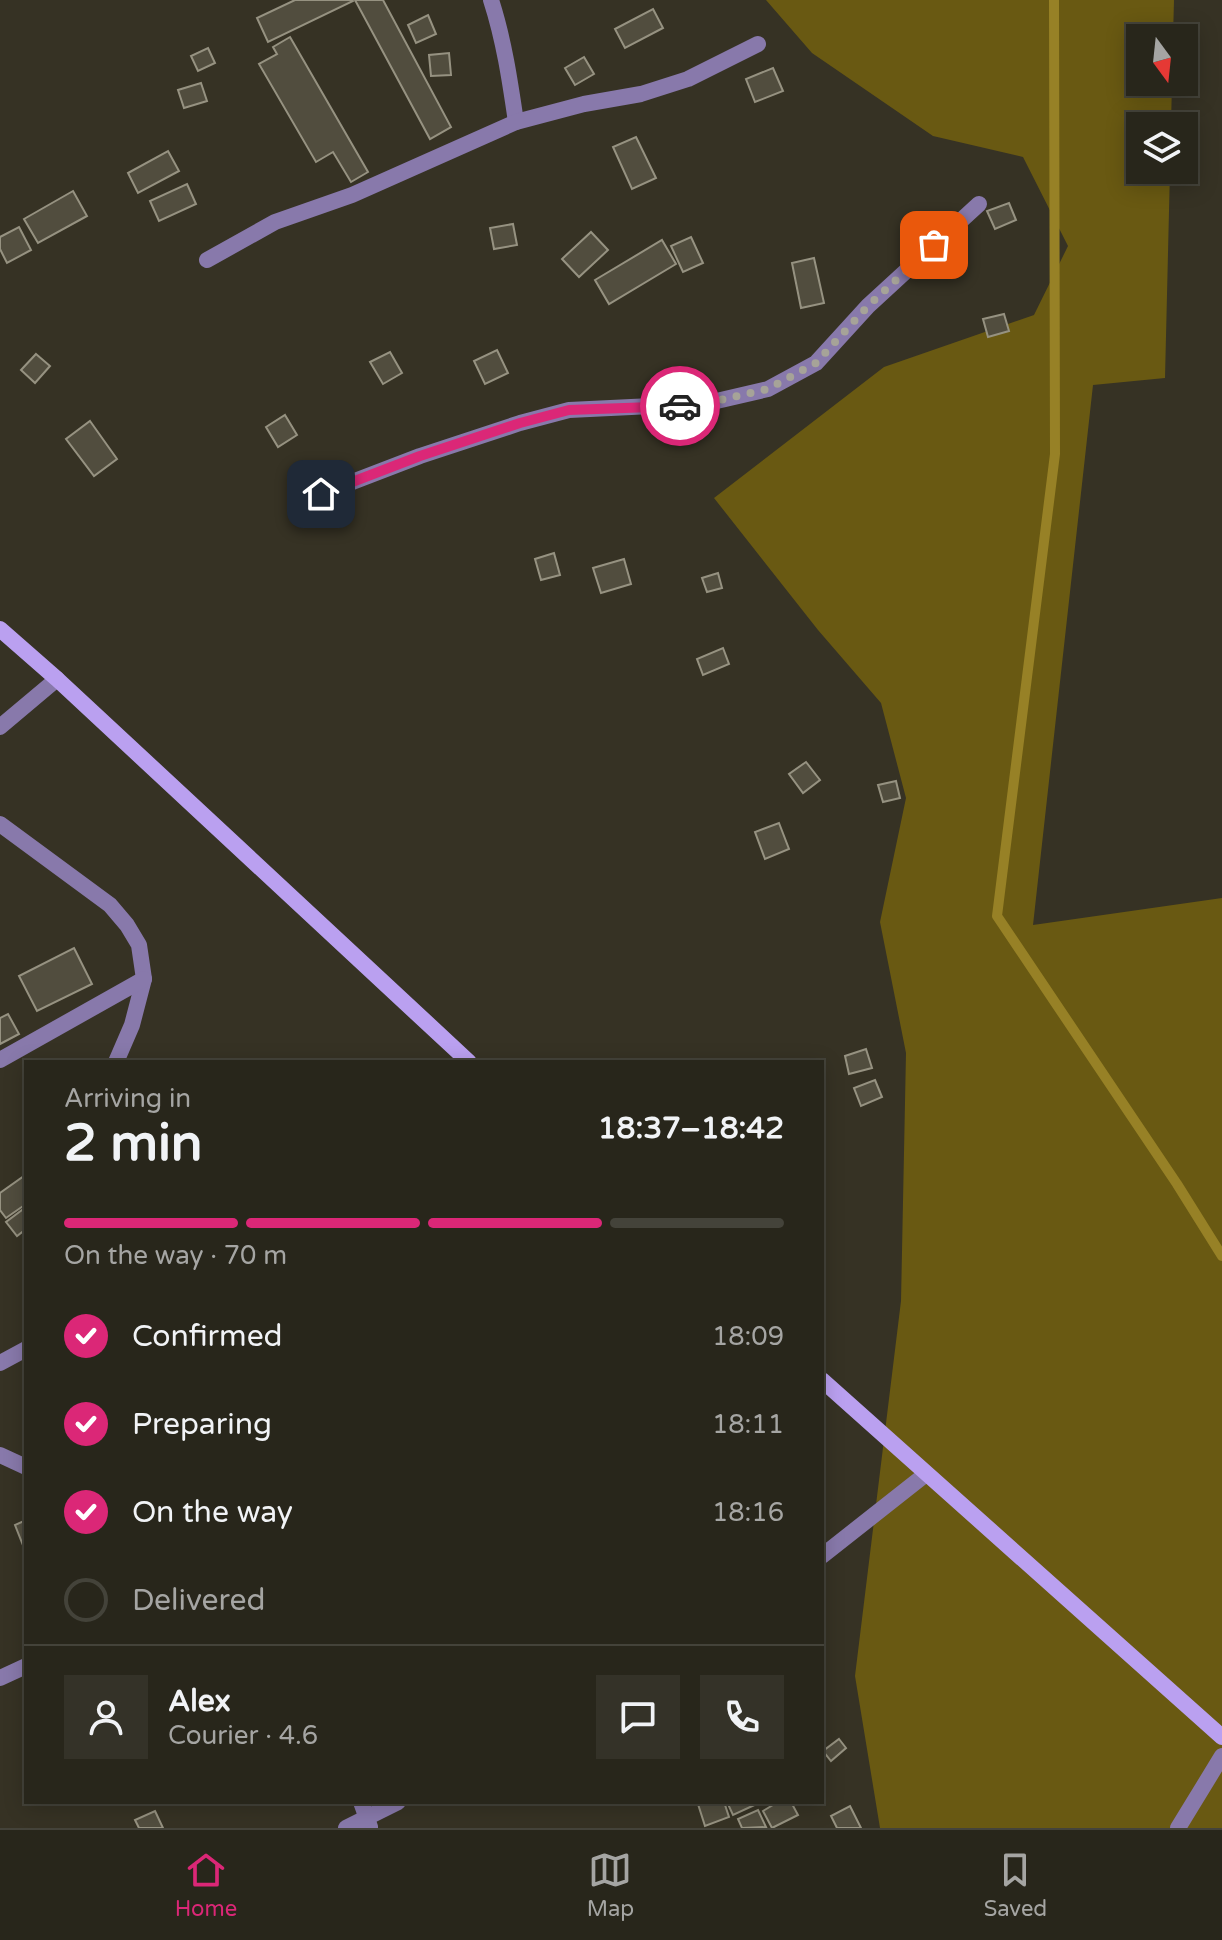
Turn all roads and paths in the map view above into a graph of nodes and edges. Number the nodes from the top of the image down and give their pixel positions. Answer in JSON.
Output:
{"nodes":[{"id":1,"x":491,"y":0,"type":"edge"},
{"id":2,"x":758,"y":44,"type":"dead end"},
{"id":3,"x":516,"y":122,"type":"junction"},
{"id":4,"x":979,"y":204,"type":"dead end"},
{"id":5,"x":207,"y":260,"type":"dead end"},
{"id":6,"x":321,"y":494,"type":"dead end"},
{"id":7,"x":0,"y":629,"type":"edge"},
{"id":8,"x":57,"y":679,"type":"junction"},
{"id":9,"x":0,"y":727,"type":"edge"},
{"id":10,"x":0,"y":824,"type":"edge"},
{"id":11,"x":144,"y":979,"type":"junction"},
{"id":12,"x":0,"y":1060,"type":"edge"},
{"id":13,"x":117,"y":1060,"type":"edge"},
{"id":14,"x":467,"y":1060,"type":"edge"},
{"id":15,"x":24,"y":1350,"type":"edge"},
{"id":16,"x":0,"y":1363,"type":"edge"},
{"id":17,"x":824,"y":1382,"type":"edge"},
{"id":18,"x":0,"y":1455,"type":"edge"},
{"id":19,"x":24,"y":1466,"type":"edge"},
{"id":20,"x":926,"y":1474,"type":"junction"},
{"id":21,"x":824,"y":1554,"type":"edge"},
{"id":22,"x":24,"y":1667,"type":"edge"},
{"id":23,"x":0,"y":1678,"type":"edge"},
{"id":24,"x":1222,"y":1737,"type":"edge"},
{"id":25,"x":1222,"y":1756,"type":"edge"},
{"id":26,"x":362,"y":1804,"type":"edge"},
{"id":27,"x":395,"y":1804,"type":"edge"},
{"id":28,"x":369,"y":1823,"type":"edge"},
{"id":29,"x":346,"y":1828,"type":"edge"},
{"id":30,"x":1178,"y":1828,"type":"edge"}],
"edges":[{"from":1,"to":3,"type":"street"},
{"from":2,"to":3,"type":"street"},
{"from":3,"to":5,"type":"street"},
{"from":4,"to":6,"type":"street"},
{"from":7,"to":8,"type":"main road"},
{"from":8,"to":9,"type":"street"},
{"from":8,"to":14,"type":"main road"},
{"from":10,"to":11,"type":"street"},
{"from":11,"to":12,"type":"street"},
{"from":11,"to":13,"type":"street"},
{"from":15,"to":16,"type":"street"},
{"from":17,"to":20,"type":"main road"},
{"from":18,"to":19,"type":"street"},
{"from":20,"to":21,"type":"street"},
{"from":20,"to":24,"type":"main road"},
{"from":22,"to":23,"type":"street"},
{"from":25,"to":30,"type":"street"},
{"from":26,"to":28,"type":"street"},
{"from":27,"to":28,"type":"street"},
{"from":28,"to":29,"type":"street"}]}
